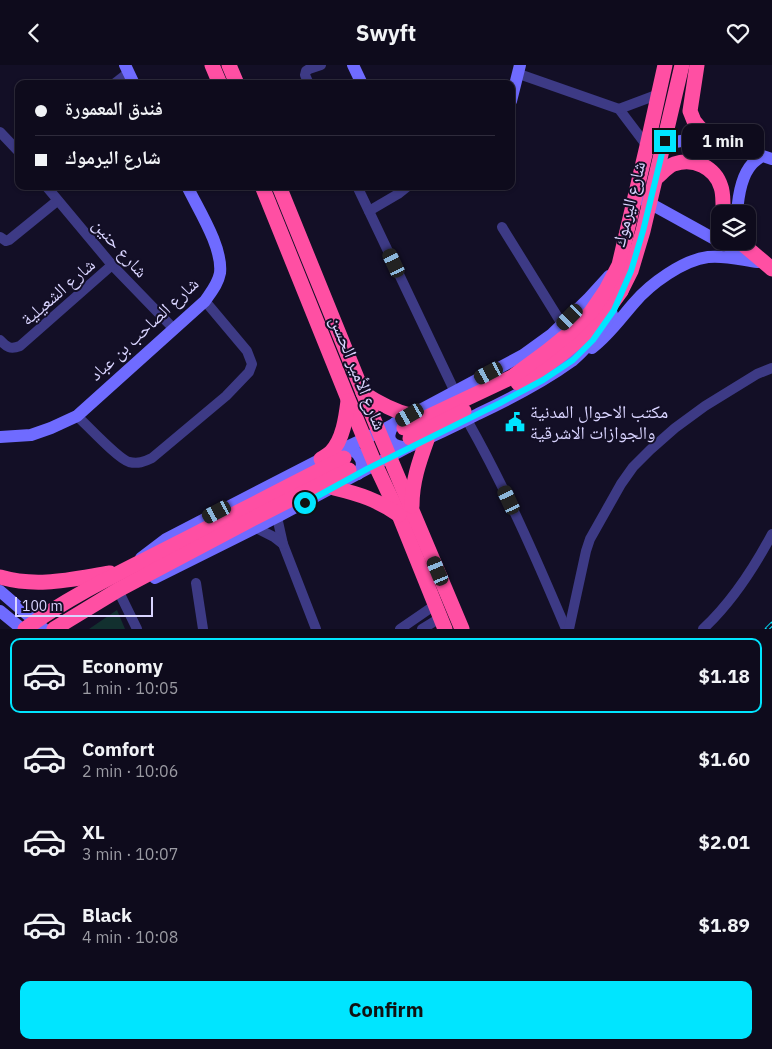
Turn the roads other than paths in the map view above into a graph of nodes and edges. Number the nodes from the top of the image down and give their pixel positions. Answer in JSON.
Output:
{"nodes":[{"id":1,"x":212,"y":65,"type":"edge"},
{"id":2,"x":229,"y":65,"type":"edge"},
{"id":3,"x":321,"y":65,"type":"edge"},
{"id":4,"x":353,"y":65,"type":"edge"},
{"id":5,"x":665,"y":65,"type":"edge"},
{"id":6,"x":682,"y":65,"type":"edge"},
{"id":7,"x":697,"y":65,"type":"edge"},
{"id":8,"x":520,"y":70,"type":"edge"},
{"id":9,"x":218,"y":80,"type":"edge"},
{"id":10,"x":235,"y":80,"type":"edge"},
{"id":11,"x":308,"y":80,"type":"edge"},
{"id":12,"x":360,"y":80,"type":"edge"},
{"id":13,"x":515,"y":87,"type":"edge"},
{"id":14,"x":659,"y":94,"type":"junction"},
{"id":15,"x":619,"y":109,"type":"junction"},
{"id":16,"x":0,"y":132,"type":"edge"},
{"id":17,"x":719,"y":142,"type":"junction"},
{"id":18,"x":15,"y":148,"type":"edge"},
{"id":19,"x":647,"y":148,"type":"junction"},
{"id":20,"x":767,"y":158,"type":"edge"},
{"id":21,"x":656,"y":178,"type":"junction"},
{"id":22,"x":49,"y":190,"type":"edge"},
{"id":23,"x":188,"y":190,"type":"edge"},
{"id":24,"x":264,"y":190,"type":"edge"},
{"id":25,"x":280,"y":190,"type":"edge"},
{"id":26,"x":359,"y":190,"type":"edge"},
{"id":27,"x":403,"y":190,"type":"edge"},
{"id":28,"x":635,"y":196,"type":"junction"},
{"id":29,"x":57,"y":201,"type":"junction"},
{"id":30,"x":723,"y":205,"type":"edge"},
{"id":31,"x":738,"y":205,"type":"edge"},
{"id":32,"x":369,"y":211,"type":"junction"},
{"id":33,"x":502,"y":227,"type":"dead end"},
{"id":34,"x":0,"y":237,"type":"edge"},
{"id":35,"x":756,"y":248,"type":"edge"},
{"id":36,"x":749,"y":250,"type":"edge"},
{"id":37,"x":772,"y":264,"type":"edge"},
{"id":38,"x":112,"y":265,"type":"junction"},
{"id":39,"x":618,"y":265,"type":"junction"},
{"id":40,"x":767,"y":267,"type":"edge"},
{"id":41,"x":205,"y":301,"type":"junction"},
{"id":42,"x":562,"y":325,"type":"junction"},
{"id":43,"x":173,"y":328,"type":"junction"},
{"id":44,"x":592,"y":334,"type":"junction"},
{"id":45,"x":0,"y":340,"type":"edge"},
{"id":46,"x":573,"y":360,"type":"junction"},
{"id":47,"x":772,"y":368,"type":"edge"},
{"id":48,"x":455,"y":392,"type":"junction"},
{"id":49,"x":363,"y":393,"type":"junction"},
{"id":50,"x":348,"y":399,"type":"junction"},
{"id":51,"x":77,"y":416,"type":"junction"},
{"id":52,"x":467,"y":420,"type":"junction"},
{"id":53,"x":406,"y":430,"type":"junction"},
{"id":54,"x":379,"y":432,"type":"junction"},
{"id":55,"x":0,"y":437,"type":"edge"},
{"id":56,"x":365,"y":439,"type":"junction"},
{"id":57,"x":427,"y":440,"type":"junction"},
{"id":58,"x":390,"y":457,"type":"junction"},
{"id":59,"x":321,"y":459,"type":"junction"},
{"id":60,"x":349,"y":463,"type":"junction"},
{"id":61,"x":375,"y":464,"type":"junction"},
{"id":62,"x":334,"y":487,"type":"junction"},
{"id":63,"x":405,"y":513,"type":"junction"},
{"id":64,"x":277,"y":517,"type":"junction"},
{"id":65,"x":256,"y":528,"type":"junction"},
{"id":66,"x":772,"y":534,"type":"edge"},
{"id":67,"x":283,"y":544,"type":"junction"},
{"id":68,"x":124,"y":570,"type":"junction"},
{"id":69,"x":0,"y":577,"type":"edge"},
{"id":70,"x":196,"y":583,"type":"dead end"},
{"id":71,"x":123,"y":587,"type":"junction"},
{"id":72,"x":0,"y":591,"type":"edge"},
{"id":73,"x":0,"y":611,"type":"edge"},
{"id":74,"x":440,"y":617,"type":"edge"},
{"id":75,"x":32,"y":627,"type":"edge"},
{"id":76,"x":54,"y":629,"type":"edge"},
{"id":77,"x":137,"y":629,"type":"edge"},
{"id":78,"x":203,"y":629,"type":"edge"},
{"id":79,"x":316,"y":629,"type":"edge"},
{"id":80,"x":400,"y":629,"type":"edge"},
{"id":81,"x":422,"y":629,"type":"edge"},
{"id":82,"x":462,"y":629,"type":"edge"},
{"id":83,"x":568,"y":629,"type":"edge"},
{"id":84,"x":704,"y":629,"type":"edge"}],
"edges":[{"from":1,"to":9,"type":"highway"},
{"from":2,"to":10,"type":"highway"},
{"from":3,"to":11,"type":"street"},
{"from":4,"to":12,"type":"street"},
{"from":5,"to":14,"type":"highway","name":"شارع اليرموك"},
{"from":6,"to":21,"type":"highway","name":"شارع اليرموك","bridge":true},
{"from":7,"to":17,"type":"highway"},
{"from":8,"to":13,"type":"street"},
{"from":8,"to":15,"type":"street"},
{"from":14,"to":15,"type":"street"},
{"from":14,"to":19,"type":"highway","name":"شارع اليرموك"},
{"from":15,"to":19,"type":"street"},
{"from":16,"to":18,"type":"street"},
{"from":17,"to":19,"type":"street"},
{"from":17,"to":20,"type":"street"},
{"from":19,"to":28,"type":"highway","name":"شارع اليرموك"},
{"from":20,"to":31,"type":"street"},
{"from":21,"to":30,"type":"highway"},
{"from":21,"to":44,"type":"highway","name":"شارع اليرموك","bridge":true},
{"from":22,"to":29,"type":"street","name":"شارع حنين"},
{"from":23,"to":41,"type":"street","name":"شارع الصاحب بن عباد"},
{"from":24,"to":50,"type":"highway","name":"شارع الأمير الحسن"},
{"from":25,"to":49,"type":"highway","name":"شارع الأمير الحسن"},
{"from":26,"to":32,"type":"street"},
{"from":27,"to":32,"type":"street"},
{"from":28,"to":39,"type":"highway","name":"شارع اليرموك"},
{"from":28,"to":40,"type":"street"},
{"from":29,"to":34,"type":"street"},
{"from":29,"to":38,"type":"street","name":"شارع حنين"},
{"from":32,"to":48,"type":"street"},
{"from":33,"to":42,"type":"street"},
{"from":35,"to":37,"type":"street"},
{"from":36,"to":40,"type":"highway"},
{"from":38,"to":43,"type":"street","name":"شارع حنين"},
{"from":38,"to":45,"type":"street","name":"شارع الشعيلية"},
{"from":39,"to":42,"type":"street","name":"شارع اليرموك"},
{"from":39,"to":53,"type":"highway","name":"شارع اليرموك"},
{"from":40,"to":46,"type":"street"},
{"from":41,"to":43,"type":"street","name":"شارع الصاحب بن عباد"},
{"from":41,"to":51,"type":"street"},
{"from":42,"to":48,"type":"street","name":"شارع اليرموك"},
{"from":43,"to":51,"type":"street","name":"شارع الصاحب بن عباد"},
{"from":44,"to":46,"type":"street","name":"شارع اليرموك"},
{"from":44,"to":53,"type":"highway","name":"شارع اليرموك"},
{"from":46,"to":52,"type":"street","name":"شارع اليرموك"},
{"from":47,"to":83,"type":"street"},
{"from":48,"to":53,"type":"street","name":"شارع اليرموك"},
{"from":49,"to":53,"type":"highway"},
{"from":49,"to":54,"type":"highway","name":"شارع الأمير الحسن"},
{"from":50,"to":56,"type":"highway","name":"شارع الأمير الحسن"},
{"from":50,"to":59,"type":"highway"},
{"from":51,"to":55,"type":"street","name":"شارع الصاحب بن عباد"},
{"from":52,"to":57,"type":"street","name":"شارع اليرموك"},
{"from":52,"to":83,"type":"street"},
{"from":53,"to":54,"type":"street","name":"شارع اليرموك"},
{"from":53,"to":57,"type":"street","name":"شارع اليرموك"},
{"from":53,"to":58,"type":"street","name":"شارع اليرموك"},
{"from":54,"to":56,"type":"street","name":"شارع اليرموك"},
{"from":54,"to":58,"type":"highway","name":"شارع الأمير الحسن"},
{"from":56,"to":60,"type":"street","name":"شارع اليرموك"},
{"from":56,"to":61,"type":"highway","name":"شارع الأمير الحسن"},
{"from":57,"to":63,"type":"highway"},
{"from":58,"to":61,"type":"street","name":"شارع اليرموك"},
{"from":58,"to":63,"type":"highway","name":"شارع الأمير الحسن"},
{"from":59,"to":60,"type":"street"},
{"from":59,"to":68,"type":"street"},
{"from":60,"to":61,"type":"street","name":"شارع اليرموك"},
{"from":60,"to":62,"type":"street"},
{"from":60,"to":68,"type":"highway"},
{"from":60,"to":71,"type":"highway"},
{"from":61,"to":63,"type":"highway","name":"شارع الأمير الحسن"},
{"from":62,"to":63,"type":"highway"},
{"from":62,"to":64,"type":"street"},
{"from":63,"to":74,"type":"highway","name":"شارع الأمير الحسن"},
{"from":63,"to":82,"type":"highway","name":"شارع الأمير الحسن"},
{"from":64,"to":65,"type":"street"},
{"from":64,"to":67,"type":"street"},
{"from":65,"to":67,"type":"street"},
{"from":65,"to":71,"type":"street"},
{"from":66,"to":84,"type":"street"},
{"from":67,"to":79,"type":"street"},
{"from":68,"to":69,"type":"highway"},
{"from":68,"to":75,"type":"highway"},
{"from":70,"to":78,"type":"street"},
{"from":71,"to":76,"type":"highway"},
{"from":71,"to":77,"type":"street"},
{"from":72,"to":75,"type":"street"},
{"from":73,"to":75,"type":"street"},
{"from":74,"to":80,"type":"street"},
{"from":74,"to":81,"type":"street"}]}
